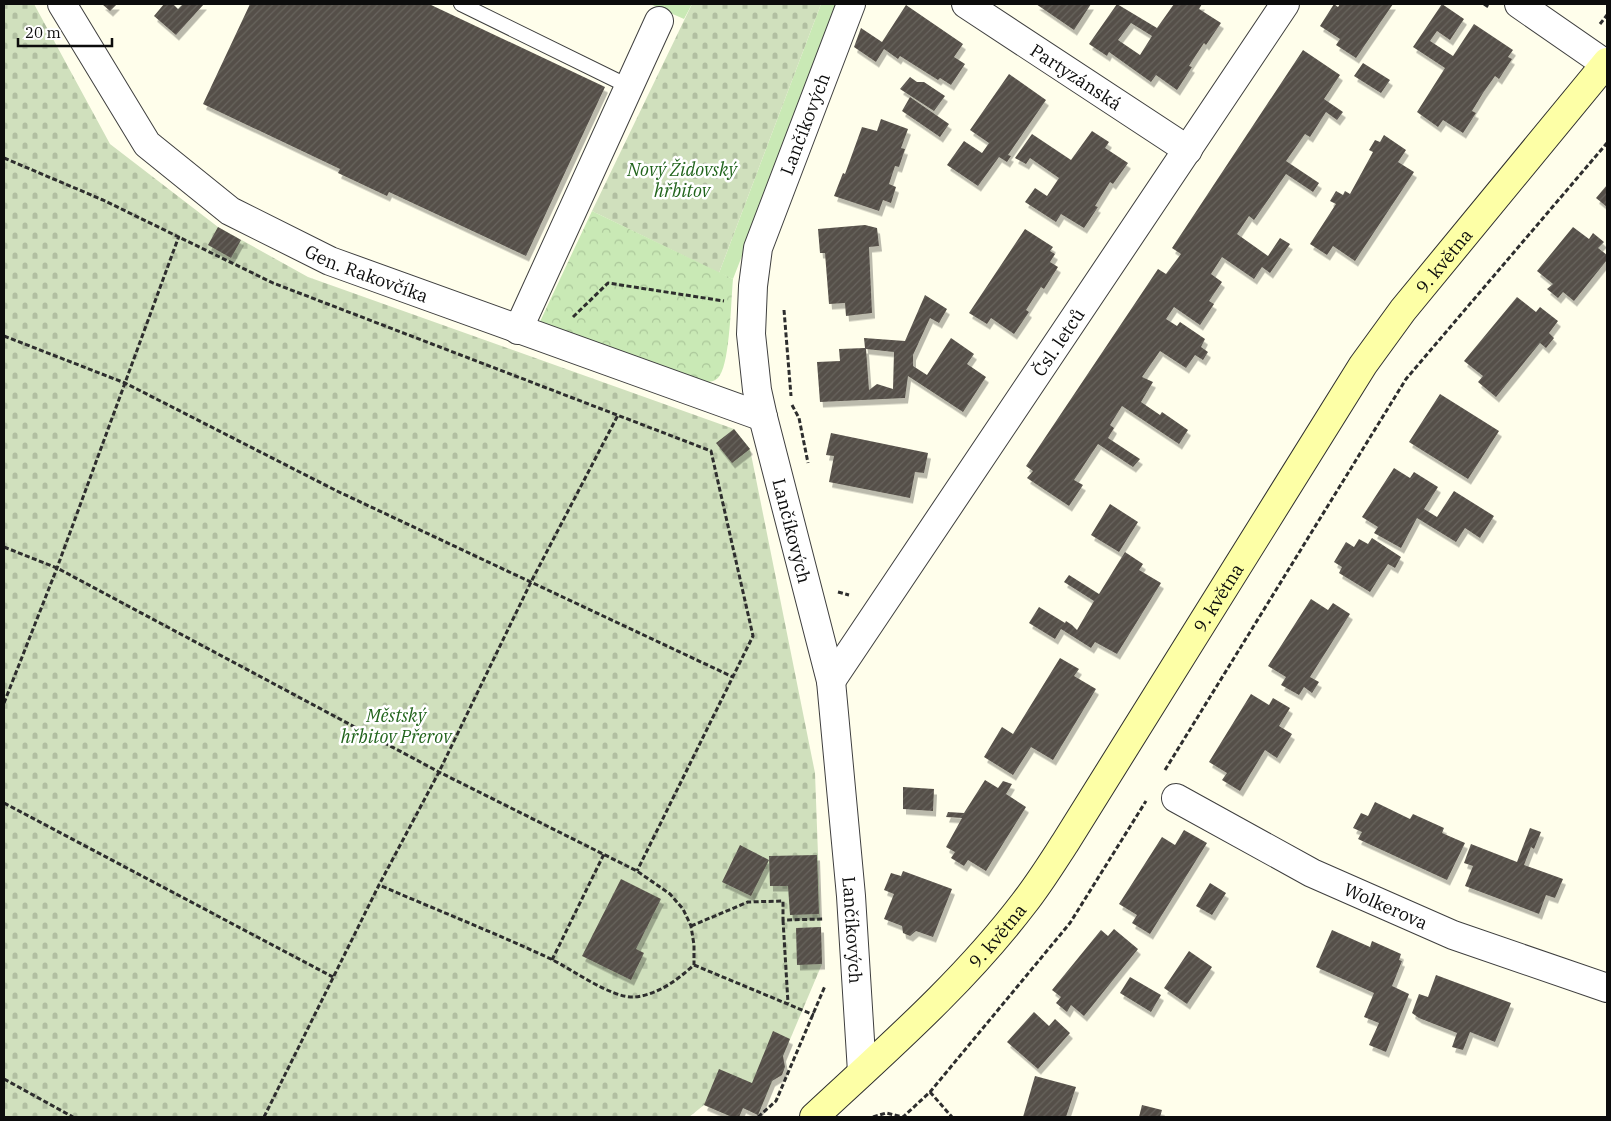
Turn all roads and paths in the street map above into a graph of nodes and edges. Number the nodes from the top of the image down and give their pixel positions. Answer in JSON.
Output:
{"nodes":[{"id":1,"x":62,"y":4,"type":"edge"},
{"id":2,"x":461,"y":4,"type":"edge"},
{"id":3,"x":851,"y":4,"type":"edge"},
{"id":4,"x":966,"y":4,"type":"edge"},
{"id":5,"x":1285,"y":4,"type":"edge"},
{"id":6,"x":1518,"y":4,"type":"edge"},
{"id":7,"x":660,"y":21,"type":"dead end"},
{"id":8,"x":1607,"y":64,"type":"edge"},
{"id":9,"x":630,"y":87,"type":"junction"},
{"id":10,"x":1607,"y":143,"type":"edge"},
{"id":11,"x":1188,"y":150,"type":"junction"},
{"id":12,"x":4,"y":158,"type":"edge"},
{"id":13,"x":180,"y":236,"type":"junction"},
{"id":14,"x":783,"y":300,"type":"dead end"},
{"id":15,"x":726,"y":301,"type":"dead end"},
{"id":16,"x":567,"y":323,"type":"dead end"},
{"id":17,"x":518,"y":330,"type":"junction"},
{"id":18,"x":4,"y":336,"type":"edge"},
{"id":19,"x":125,"y":384,"type":"junction"},
{"id":20,"x":618,"y":415,"type":"junction"},
{"id":21,"x":763,"y":417,"type":"junction"},
{"id":22,"x":809,"y":466,"type":"dead end"},
{"id":23,"x":4,"y":547,"type":"edge"},
{"id":24,"x":57,"y":568,"type":"junction"},
{"id":25,"x":531,"y":582,"type":"junction"},
{"id":26,"x":834,"y":591,"type":"dead end"},
{"id":27,"x":849,"y":595,"type":"dead end"},
{"id":28,"x":733,"y":677,"type":"junction"},
{"id":29,"x":831,"y":681,"type":"junction"},
{"id":30,"x":4,"y":703,"type":"edge"},
{"id":31,"x":1164,"y":771,"type":"dead end"},
{"id":32,"x":439,"y":772,"type":"junction"},
{"id":33,"x":1148,"y":797,"type":"dead end"},
{"id":34,"x":1176,"y":798,"type":"dead end"},
{"id":35,"x":4,"y":803,"type":"edge"},
{"id":36,"x":604,"y":854,"type":"junction"},
{"id":37,"x":637,"y":872,"type":"junction"},
{"id":38,"x":379,"y":885,"type":"junction"},
{"id":39,"x":783,"y":920,"type":"junction"},
{"id":40,"x":691,"y":926,"type":"junction"},
{"id":41,"x":826,"y":927,"type":"dead end"},
{"id":42,"x":552,"y":960,"type":"junction"},
{"id":43,"x":694,"y":965,"type":"junction"},
{"id":44,"x":333,"y":977,"type":"junction"},
{"id":45,"x":828,"y":980,"type":"dead end"},
{"id":46,"x":1607,"y":988,"type":"edge"},
{"id":47,"x":788,"y":1003,"type":"junction"},
{"id":48,"x":814,"y":1015,"type":"junction"},
{"id":49,"x":862,"y":1072,"type":"junction"},
{"id":50,"x":4,"y":1079,"type":"edge"},
{"id":51,"x":930,"y":1092,"type":"junction"},
{"id":52,"x":73,"y":1117,"type":"edge"},
{"id":53,"x":264,"y":1117,"type":"edge"},
{"id":54,"x":758,"y":1117,"type":"edge"},
{"id":55,"x":814,"y":1117,"type":"edge"},
{"id":56,"x":873,"y":1117,"type":"edge"},
{"id":57,"x":903,"y":1117,"type":"edge"},
{"id":58,"x":952,"y":1117,"type":"edge"}],
"edges":[{"from":1,"to":17,"type":"street","name":"Gen. Rakovčíka"},
{"from":2,"to":9,"type":"lane"},
{"from":3,"to":21,"type":"street","name":"Lančíkových"},
{"from":4,"to":11,"type":"street","name":"Partyzánská"},
{"from":5,"to":11,"type":"street","name":"Čsl. letců"},
{"from":6,"to":8,"type":"street"},
{"from":7,"to":9,"type":"street"},
{"from":8,"to":49,"type":"main road","name":"9. května"},
{"from":9,"to":17,"type":"street"},
{"from":10,"to":31,"type":"path"},
{"from":11,"to":29,"type":"street","name":"Čsl. letců"},
{"from":12,"to":13,"type":"path"},
{"from":13,"to":19,"type":"path"},
{"from":13,"to":20,"type":"path"},
{"from":14,"to":22,"type":"path"},
{"from":15,"to":16,"type":"path"},
{"from":17,"to":21,"type":"street","name":"Gen. Rakovčíka"},
{"from":18,"to":19,"type":"path"},
{"from":19,"to":24,"type":"path"},
{"from":19,"to":25,"type":"path"},
{"from":20,"to":25,"type":"path"},
{"from":20,"to":28,"type":"path"},
{"from":21,"to":29,"type":"street","name":"Lančíkových"},
{"from":23,"to":24,"type":"path"},
{"from":24,"to":30,"type":"path"},
{"from":24,"to":32,"type":"path"},
{"from":25,"to":28,"type":"path"},
{"from":25,"to":32,"type":"path"},
{"from":26,"to":27,"type":"path"},
{"from":28,"to":37,"type":"path"},
{"from":29,"to":49,"type":"street","name":"Lančíkových"},
{"from":32,"to":36,"type":"path"},
{"from":32,"to":38,"type":"path"},
{"from":33,"to":51,"type":"path"},
{"from":34,"to":46,"type":"street","name":"Wolkerova"},
{"from":35,"to":44,"type":"path"},
{"from":36,"to":37,"type":"path"},
{"from":36,"to":42,"type":"path"},
{"from":37,"to":40,"type":"path"},
{"from":38,"to":42,"type":"path"},
{"from":38,"to":44,"type":"path"},
{"from":39,"to":40,"type":"path"},
{"from":39,"to":41,"type":"path"},
{"from":39,"to":47,"type":"path"},
{"from":40,"to":43,"type":"path"},
{"from":42,"to":43,"type":"path"},
{"from":43,"to":47,"type":"path"},
{"from":44,"to":53,"type":"path"},
{"from":45,"to":48,"type":"path"},
{"from":47,"to":48,"type":"path"},
{"from":48,"to":54,"type":"path"},
{"from":49,"to":55,"type":"main road","name":"9. května"},
{"from":50,"to":52,"type":"path"},
{"from":51,"to":57,"type":"path"},
{"from":51,"to":58,"type":"path"},
{"from":56,"to":57,"type":"path"}]}
